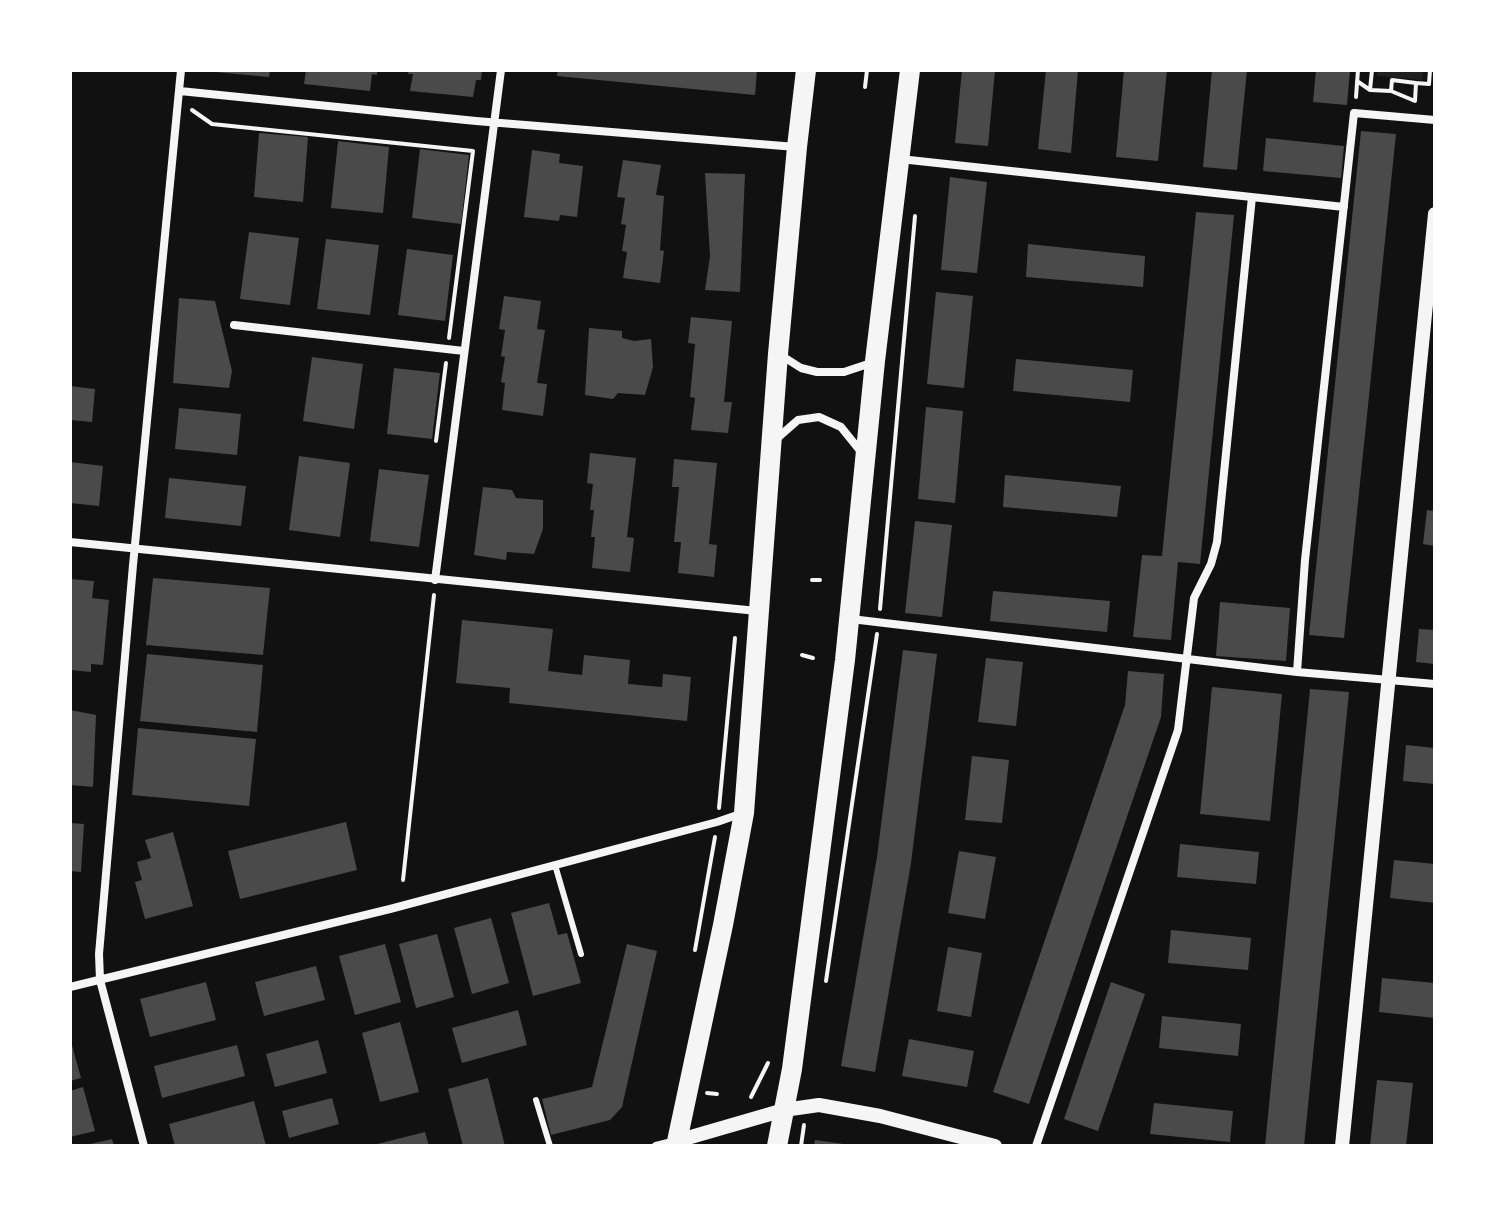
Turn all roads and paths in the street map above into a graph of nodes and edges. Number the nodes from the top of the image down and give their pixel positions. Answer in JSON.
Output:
{"nodes":[{"id":1,"x":181,"y":70,"type":"edge"},
{"id":2,"x":501,"y":70,"type":"edge"},
{"id":3,"x":806,"y":70,"type":"edge"},
{"id":4,"x":867,"y":70,"type":"edge"},
{"id":5,"x":910,"y":70,"type":"edge"},
{"id":6,"x":1358,"y":70,"type":"edge"},
{"id":7,"x":1372,"y":70,"type":"edge"},
{"id":8,"x":1430,"y":70,"type":"edge"},
{"id":9,"x":1357,"y":81,"type":"junction"},
{"id":10,"x":1416,"y":83,"type":"junction"},
{"id":11,"x":865,"y":87,"type":"dead end"},
{"id":12,"x":1370,"y":90,"type":"junction"},
{"id":13,"x":180,"y":91,"type":"junction"},
{"id":14,"x":1391,"y":91,"type":"junction"},
{"id":15,"x":1356,"y":97,"type":"dead end"},
{"id":16,"x":191,"y":109,"type":"dead end"},
{"id":17,"x":1435,"y":120,"type":"edge"},
{"id":18,"x":493,"y":122,"type":"junction"},
{"id":19,"x":797,"y":147,"type":"junction"},
{"id":20,"x":899,"y":159,"type":"junction"},
{"id":21,"x":1252,"y":197,"type":"junction"},
{"id":22,"x":1344,"y":207,"type":"junction"},
{"id":23,"x":916,"y":208,"type":"dead end"},
{"id":24,"x":1435,"y":214,"type":"edge"},
{"id":25,"x":234,"y":325,"type":"dead end"},
{"id":26,"x":450,"y":326,"type":"dead end"},
{"id":27,"x":464,"y":351,"type":"junction"},
{"id":28,"x":778,"y":354,"type":"junction"},
{"id":29,"x":875,"y":361,"type":"junction"},
{"id":30,"x":770,"y":445,"type":"junction"},
{"id":31,"x":865,"y":456,"type":"junction"},
{"id":32,"x":70,"y":542,"type":"edge"},
{"id":33,"x":135,"y":549,"type":"junction"},
{"id":34,"x":435,"y":580,"type":"junction"},
{"id":35,"x":812,"y":580,"type":"dead end"},
{"id":36,"x":820,"y":580,"type":"dead end"},
{"id":37,"x":434,"y":595,"type":"dead end"},
{"id":38,"x":880,"y":606,"type":"dead end"},
{"id":39,"x":757,"y":611,"type":"junction"},
{"id":40,"x":850,"y":619,"type":"junction"},
{"id":41,"x":735,"y":632,"type":"dead end"},
{"id":42,"x":874,"y":649,"type":"dead end"},
{"id":43,"x":1186,"y":657,"type":"junction"},
{"id":44,"x":813,"y":658,"type":"dead end"},
{"id":45,"x":805,"y":664,"type":"dead end"},
{"id":46,"x":1297,"y":672,"type":"junction"},
{"id":47,"x":1389,"y":680,"type":"junction"},
{"id":48,"x":1435,"y":684,"type":"edge"},
{"id":49,"x":719,"y":801,"type":"dead end"},
{"id":50,"x":744,"y":813,"type":"junction"},
{"id":51,"x":555,"y":865,"type":"junction"},
{"id":52,"x":403,"y":880,"type":"dead end"},
{"id":53,"x":581,"y":954,"type":"dead end"},
{"id":54,"x":100,"y":980,"type":"junction"},
{"id":55,"x":70,"y":987,"type":"edge"},
{"id":56,"x":824,"y":994,"type":"dead end"},
{"id":57,"x":768,"y":1063,"type":"dead end"},
{"id":58,"x":705,"y":1093,"type":"dead end"},
{"id":59,"x":717,"y":1094,"type":"dead end"},
{"id":60,"x":751,"y":1097,"type":"dead end"},
{"id":61,"x":536,"y":1100,"type":"dead end"},
{"id":62,"x":784,"y":1110,"type":"junction"},
{"id":63,"x":803,"y":1135,"type":"dead end"},
{"id":64,"x":676,"y":1143,"type":"edge"},
{"id":65,"x":144,"y":1146,"type":"edge"},
{"id":66,"x":550,"y":1146,"type":"edge"},
{"id":67,"x":656,"y":1146,"type":"edge"},
{"id":68,"x":777,"y":1146,"type":"edge"},
{"id":69,"x":801,"y":1146,"type":"edge"},
{"id":70,"x":995,"y":1146,"type":"edge"},
{"id":71,"x":1036,"y":1146,"type":"edge"},
{"id":72,"x":1342,"y":1146,"type":"edge"}],
"edges":[{"from":1,"to":13,"type":"street"},
{"from":2,"to":18,"type":"street"},
{"from":3,"to":19,"type":"main road"},
{"from":4,"to":11,"type":"path"},
{"from":5,"to":20,"type":"main road"},
{"from":6,"to":9,"type":"path"},
{"from":7,"to":12,"type":"path"},
{"from":8,"to":10,"type":"path"},
{"from":9,"to":12,"type":"path"},
{"from":9,"to":15,"type":"path"},
{"from":10,"to":14,"type":"path"},
{"from":10,"to":14,"type":"path"},
{"from":12,"to":14,"type":"path"},
{"from":13,"to":18,"type":"street"},
{"from":13,"to":33,"type":"street"},
{"from":16,"to":26,"type":"path"},
{"from":17,"to":22,"type":"street"},
{"from":18,"to":19,"type":"street"},
{"from":18,"to":27,"type":"street"},
{"from":19,"to":28,"type":"main road"},
{"from":20,"to":21,"type":"street"},
{"from":20,"to":29,"type":"main road"},
{"from":21,"to":22,"type":"street"},
{"from":21,"to":43,"type":"street"},
{"from":22,"to":46,"type":"street"},
{"from":23,"to":38,"type":"path"},
{"from":24,"to":47,"type":"street"},
{"from":25,"to":27,"type":"street"},
{"from":27,"to":34,"type":"street"},
{"from":28,"to":29,"type":"street"},
{"from":28,"to":30,"type":"main road"},
{"from":29,"to":31,"type":"main road"},
{"from":30,"to":31,"type":"street"},
{"from":30,"to":39,"type":"main road"},
{"from":31,"to":40,"type":"main road"},
{"from":32,"to":33,"type":"street"},
{"from":33,"to":34,"type":"street"},
{"from":33,"to":54,"type":"street"},
{"from":34,"to":39,"type":"street"},
{"from":35,"to":36,"type":"path"},
{"from":37,"to":52,"type":"path"},
{"from":39,"to":50,"type":"main road"},
{"from":40,"to":43,"type":"street"},
{"from":40,"to":62,"type":"main road"},
{"from":41,"to":49,"type":"path"},
{"from":42,"to":56,"type":"path"},
{"from":43,"to":46,"type":"street"},
{"from":43,"to":71,"type":"street"},
{"from":44,"to":45,"type":"path"},
{"from":46,"to":47,"type":"street"},
{"from":47,"to":48,"type":"street"},
{"from":47,"to":72,"type":"street"},
{"from":50,"to":51,"type":"street"},
{"from":50,"to":64,"type":"main road"},
{"from":51,"to":53,"type":"lane"},
{"from":51,"to":54,"type":"street"},
{"from":54,"to":55,"type":"street"},
{"from":54,"to":65,"type":"street"},
{"from":57,"to":60,"type":"path"},
{"from":58,"to":59,"type":"path"},
{"from":61,"to":66,"type":"lane"},
{"from":62,"to":64,"type":"street"},
{"from":62,"to":68,"type":"main road"},
{"from":62,"to":70,"type":"street"},
{"from":63,"to":69,"type":"path"},
{"from":64,"to":67,"type":"street"}]}
